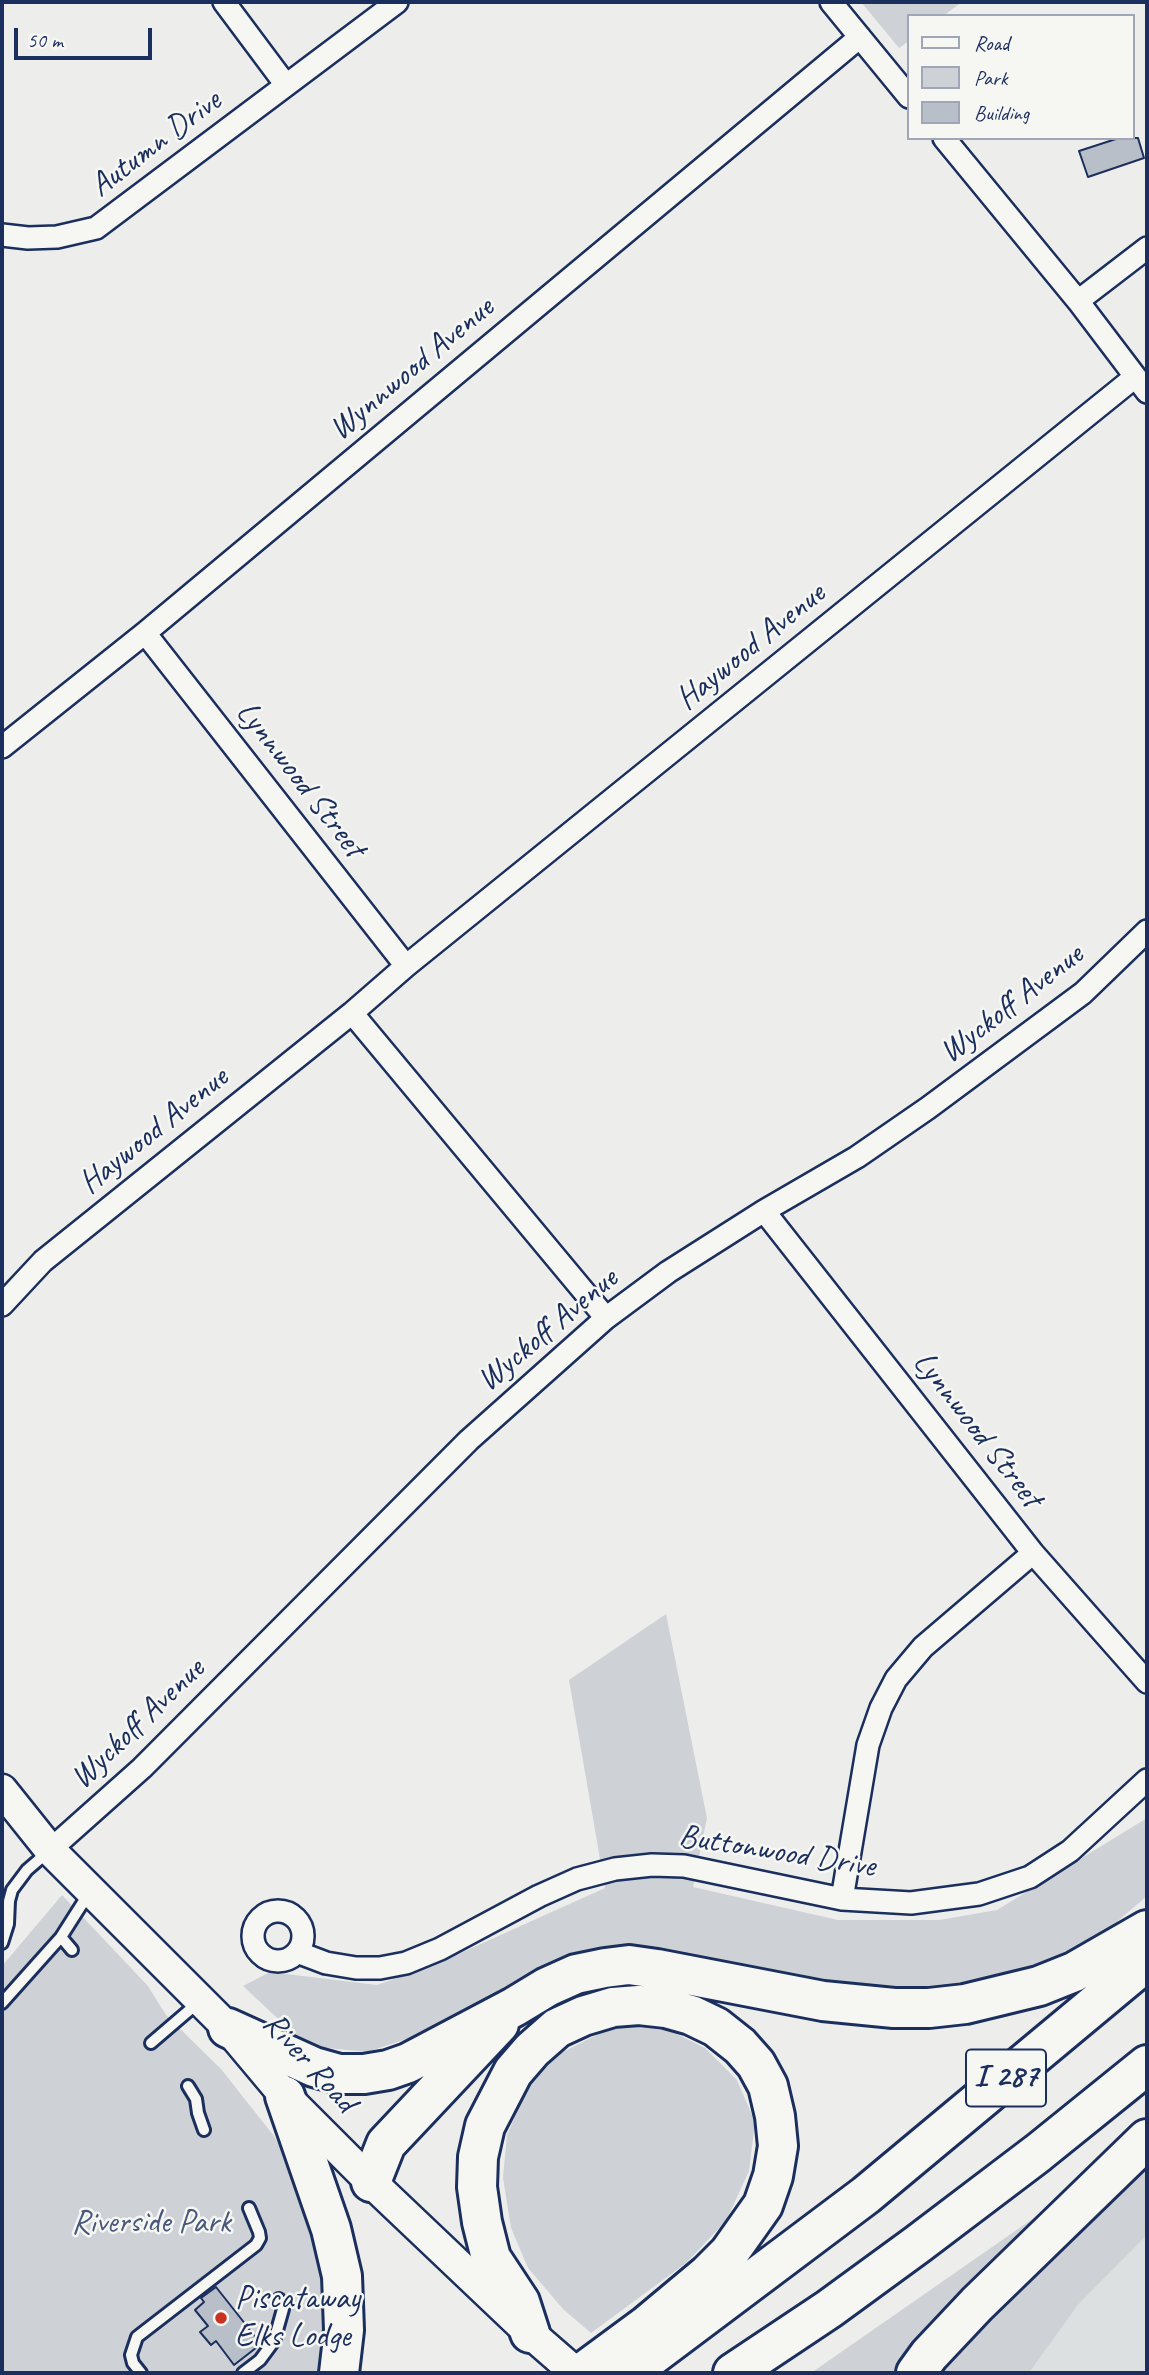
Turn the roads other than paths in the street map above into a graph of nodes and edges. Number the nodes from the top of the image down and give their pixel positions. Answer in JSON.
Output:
{"nodes":[{"id":1,"x":224,"y":2,"type":"edge"},
{"id":2,"x":397,"y":2,"type":"edge"},
{"id":3,"x":831,"y":2,"type":"edge"},
{"id":4,"x":860,"y":37,"type":"junction"},
{"id":5,"x":286,"y":85,"type":"junction"},
{"id":6,"x":908,"y":96,"type":"edge"},
{"id":7,"x":946,"y":140,"type":"edge"},
{"id":8,"x":2,"y":235,"type":"edge"},
{"id":9,"x":1147,"y":248,"type":"edge"},
{"id":10,"x":1078,"y":301,"type":"junction"},
{"id":11,"x":1141,"y":385,"type":"edge"},
{"id":12,"x":145,"y":633,"type":"junction"},
{"id":13,"x":2,"y":747,"type":"edge"},
{"id":14,"x":1147,"y":931,"type":"edge"},
{"id":15,"x":406,"y":967,"type":"junction"},
{"id":16,"x":352,"y":1013,"type":"junction"},
{"id":17,"x":764,"y":1211,"type":"junction"},
{"id":18,"x":2,"y":1305,"type":"edge"},
{"id":19,"x":606,"y":1318,"type":"junction"},
{"id":20,"x":1033,"y":1553,"type":"junction"},
{"id":21,"x":1147,"y":1682,"type":"edge"},
{"id":22,"x":1147,"y":1780,"type":"edge"},
{"id":23,"x":2,"y":1790,"type":"edge"},
{"id":24,"x":50,"y":1850,"type":"junction"},
{"id":25,"x":90,"y":1891,"type":"junction"},
{"id":26,"x":842,"y":1899,"type":"junction"},
{"id":27,"x":1147,"y":1930,"type":"edge"},
{"id":28,"x":61,"y":1937,"type":"junction"},
{"id":29,"x":2,"y":1943,"type":"edge"},
{"id":30,"x":72,"y":1950,"type":"dead end"},
{"id":31,"x":297,"y":1952,"type":"dead end"},
{"id":32,"x":1147,"y":1961,"type":"edge"},
{"id":33,"x":200,"y":2001,"type":"junction"},
{"id":34,"x":2,"y":2003,"type":"edge"},
{"id":35,"x":514,"y":2007,"type":"junction"},
{"id":36,"x":228,"y":2028,"type":"junction"},
{"id":37,"x":151,"y":2043,"type":"dead end"},
{"id":38,"x":1147,"y":2065,"type":"edge"},
{"id":39,"x":188,"y":2086,"type":"dead end"},
{"id":40,"x":285,"y":2096,"type":"junction"},
{"id":41,"x":204,"y":2130,"type":"dead end"},
{"id":42,"x":1147,"y":2139,"type":"edge"},
{"id":43,"x":371,"y":2182,"type":"junction"},
{"id":44,"x":248,"y":2208,"type":"dead end"},
{"id":45,"x":279,"y":2299,"type":"dead end"},
{"id":46,"x":828,"y":2309,"type":"junction"},
{"id":47,"x":554,"y":2353,"type":"edge"},
{"id":48,"x":141,"y":2373,"type":"edge"},
{"id":49,"x":243,"y":2373,"type":"edge"},
{"id":50,"x":339,"y":2373,"type":"edge"},
{"id":51,"x":576,"y":2373,"type":"edge"},
{"id":52,"x":629,"y":2373,"type":"edge"},
{"id":53,"x":733,"y":2373,"type":"edge"},
{"id":54,"x":769,"y":2373,"type":"edge"},
{"id":55,"x":916,"y":2373,"type":"edge"}],
"edges":[{"from":1,"to":5,"type":"street"},
{"from":2,"to":5,"type":"street","name":"Autumn Drive"},
{"from":3,"to":4,"type":"street"},
{"from":4,"to":6,"type":"street"},
{"from":4,"to":12,"type":"street","name":"Wynnwood Avenue"},
{"from":5,"to":8,"type":"street","name":"Autumn Drive"},
{"from":7,"to":10,"type":"street"},
{"from":9,"to":10,"type":"street"},
{"from":10,"to":11,"type":"street"},
{"from":11,"to":15,"type":"street","name":"Haywood Avenue"},
{"from":12,"to":13,"type":"street","name":"Wynnwood Avenue"},
{"from":12,"to":15,"type":"street","name":"Lynnwood Street"},
{"from":14,"to":17,"type":"street","name":"Wyckoff Avenue"},
{"from":15,"to":16,"type":"street","name":"Haywood Avenue"},
{"from":16,"to":18,"type":"street","name":"Haywood Avenue"},
{"from":16,"to":19,"type":"street"},
{"from":17,"to":19,"type":"street","name":"Wyckoff Avenue"},
{"from":17,"to":20,"type":"street","name":"Lynnwood Street"},
{"from":19,"to":24,"type":"street","name":"Wyckoff Avenue"},
{"from":20,"to":21,"type":"street","name":"Lynnwood Street"},
{"from":20,"to":26,"type":"street"},
{"from":22,"to":26,"type":"street","name":"Buttonwood Drive"},
{"from":23,"to":24,"type":"street","name":"River Road"},
{"from":24,"to":25,"type":"street","name":"River Road"},
{"from":24,"to":29,"type":"lane"},
{"from":25,"to":28,"type":"lane"},
{"from":25,"to":33,"type":"street","name":"River Road"},
{"from":26,"to":31,"type":"street","name":"Buttonwood Drive"},
{"from":27,"to":35,"type":"highway"},
{"from":28,"to":30,"type":"lane"},
{"from":28,"to":34,"type":"lane"},
{"from":32,"to":52,"type":"highway","number":"I 287"},
{"from":33,"to":36,"type":"street","name":"River Road"},
{"from":33,"to":37,"type":"lane"},
{"from":35,"to":36,"type":"highway"},
{"from":35,"to":43,"type":"highway"},
{"from":36,"to":40,"type":"street","name":"River Road"},
{"from":38,"to":46,"type":"highway","number":"I 287"},
{"from":39,"to":41,"type":"lane"},
{"from":40,"to":43,"type":"street","name":"River Road"},
{"from":40,"to":50,"type":"highway"},
{"from":42,"to":55,"type":"highway"},
{"from":43,"to":47,"type":"street","name":"River Road"},
{"from":44,"to":48,"type":"lane"},
{"from":45,"to":49,"type":"lane"},
{"from":46,"to":53,"type":"highway","number":"I 287"},
{"from":46,"to":54,"type":"highway"},
{"from":47,"to":47,"type":"highway"},
{"from":47,"to":51,"type":"street","name":"River Road"}]}
